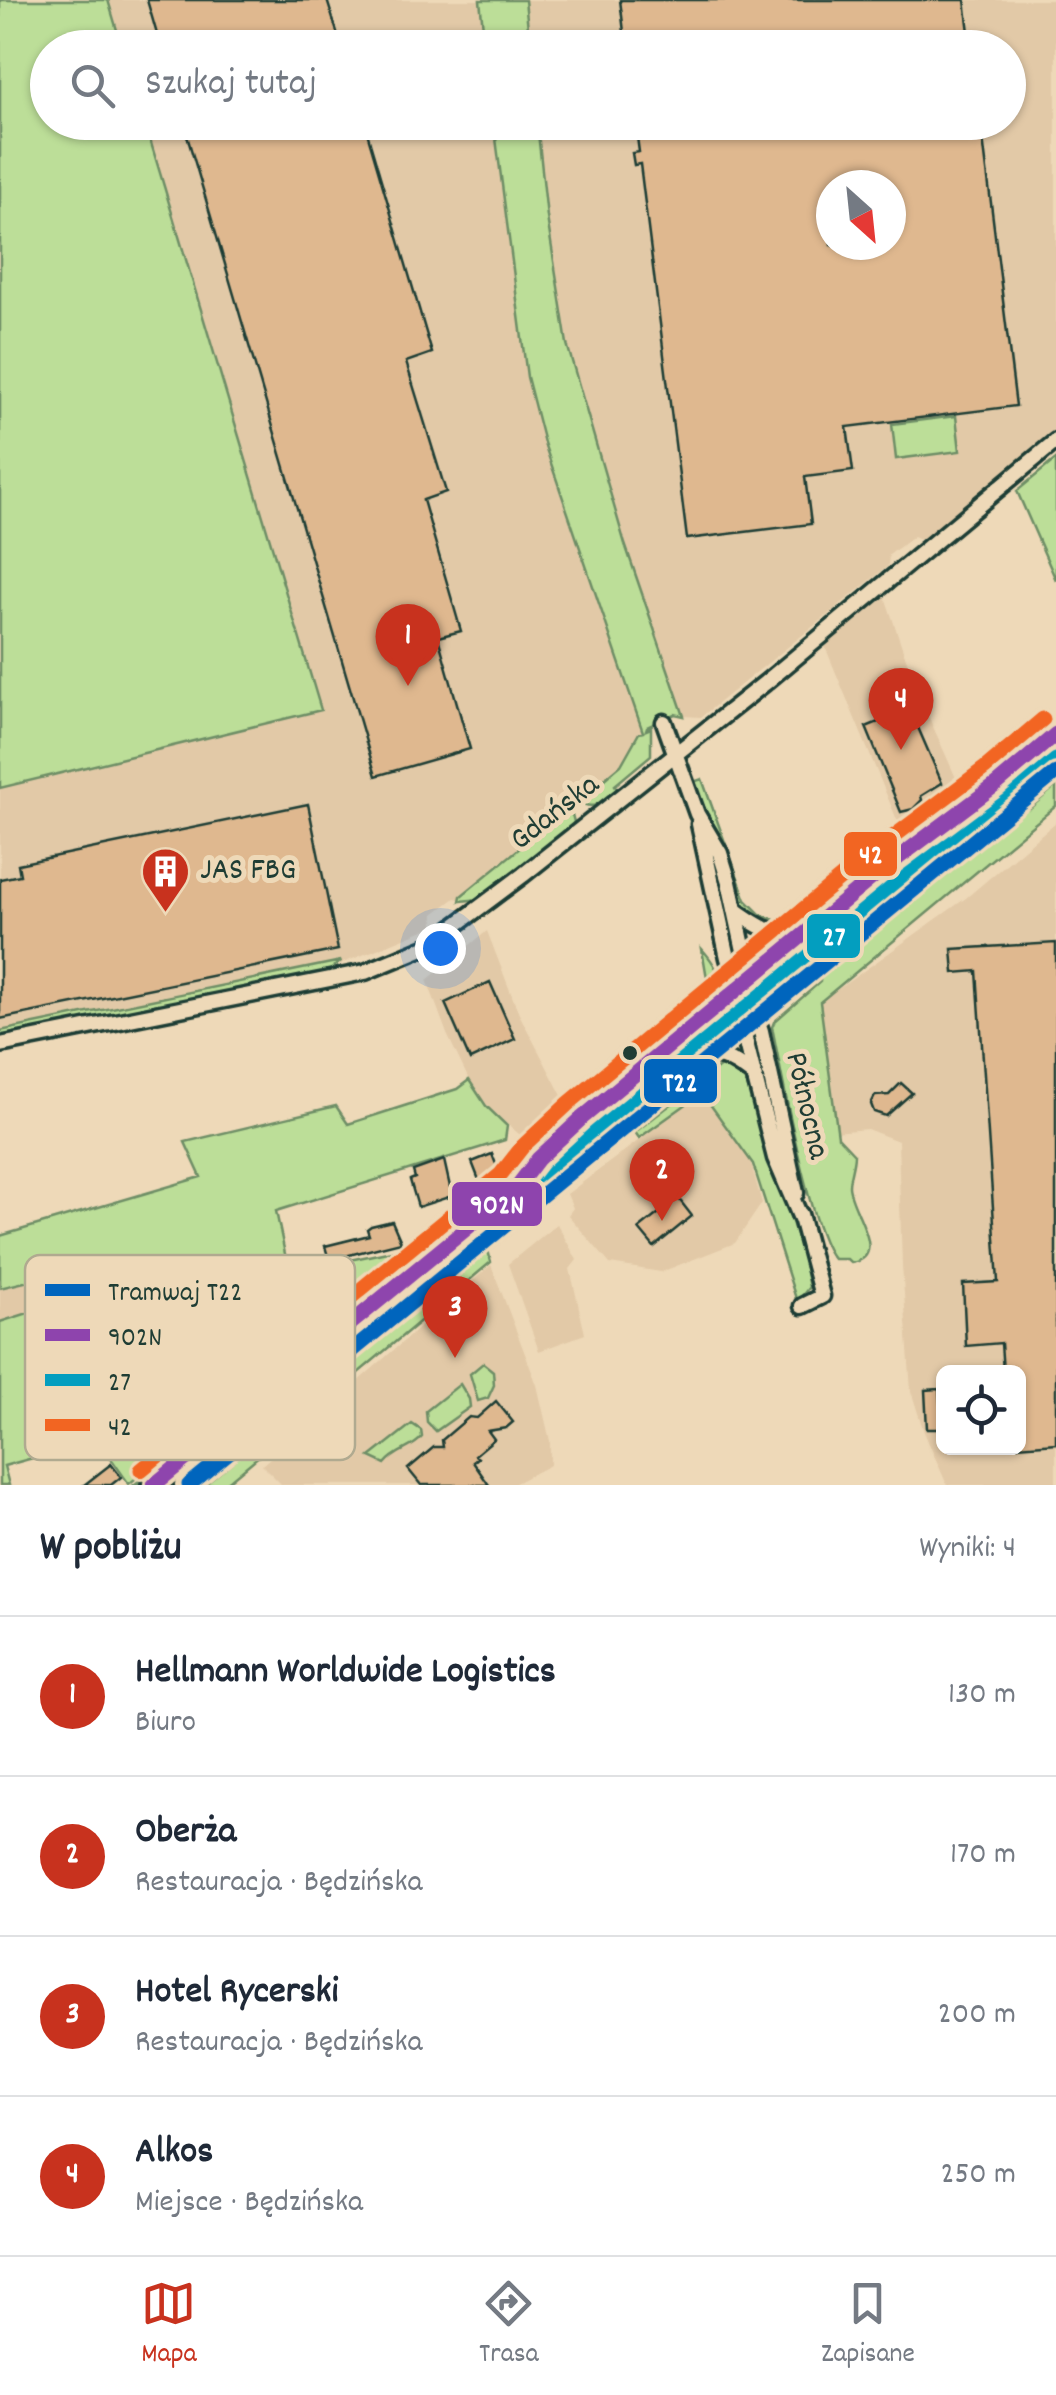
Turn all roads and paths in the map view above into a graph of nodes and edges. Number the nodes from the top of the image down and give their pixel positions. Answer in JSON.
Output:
{"nodes":[{"id":1,"x":1056,"y":441,"type":"edge"},
{"id":2,"x":664,"y":722,"type":"dead end"},
{"id":3,"x":1056,"y":734,"type":"edge"},
{"id":4,"x":1056,"y":751,"type":"edge"},
{"id":5,"x":676,"y":754,"type":"junction"},
{"id":6,"x":697,"y":814,"type":"junction"},
{"id":7,"x":735,"y":910,"type":"junction"},
{"id":8,"x":813,"y":927,"type":"junction"},
{"id":9,"x":744,"y":996,"type":"junction"},
{"id":10,"x":0,"y":1045,"type":"edge"},
{"id":11,"x":680,"y":1061,"type":"junction"},
{"id":12,"x":754,"y":1077,"type":"junction"},
{"id":13,"x":516,"y":1188,"type":"junction"},
{"id":14,"x":802,"y":1221,"type":"junction"},
{"id":15,"x":802,"y":1306,"type":"dead end"},
{"id":16,"x":355,"y":1320,"type":"edge"},
{"id":17,"x":184,"y":1460,"type":"edge"},
{"id":18,"x":154,"y":1485,"type":"edge"}],
"edges":[{"from":1,"to":5,"type":"street","name":"Gdańska"},
{"from":2,"to":5,"type":"street","name":"Północna"},
{"from":3,"to":8,"type":"main road"},
{"from":4,"to":9,"type":"main road"},
{"from":5,"to":6,"type":"street","name":"Północna"},
{"from":5,"to":10,"type":"street","name":"Gdańska"},
{"from":6,"to":7,"type":"street","name":"Północna"},
{"from":6,"to":9,"type":"street","name":"Północna"},
{"from":7,"to":8,"type":"street"},
{"from":7,"to":9,"type":"street","name":"Północna"},
{"from":8,"to":9,"type":"main road"},
{"from":9,"to":11,"type":"main road"},
{"from":9,"to":12,"type":"street","name":"Północna"},
{"from":9,"to":13,"type":"main road"},
{"from":9,"to":14,"type":"street","name":"Północna"},
{"from":11,"to":12,"type":"street"},
{"from":11,"to":13,"type":"main road"},
{"from":12,"to":14,"type":"street","name":"Północna"},
{"from":13,"to":16,"type":"main road"},
{"from":14,"to":15,"type":"street","name":"Północna"},
{"from":17,"to":18,"type":"main road"}]}
